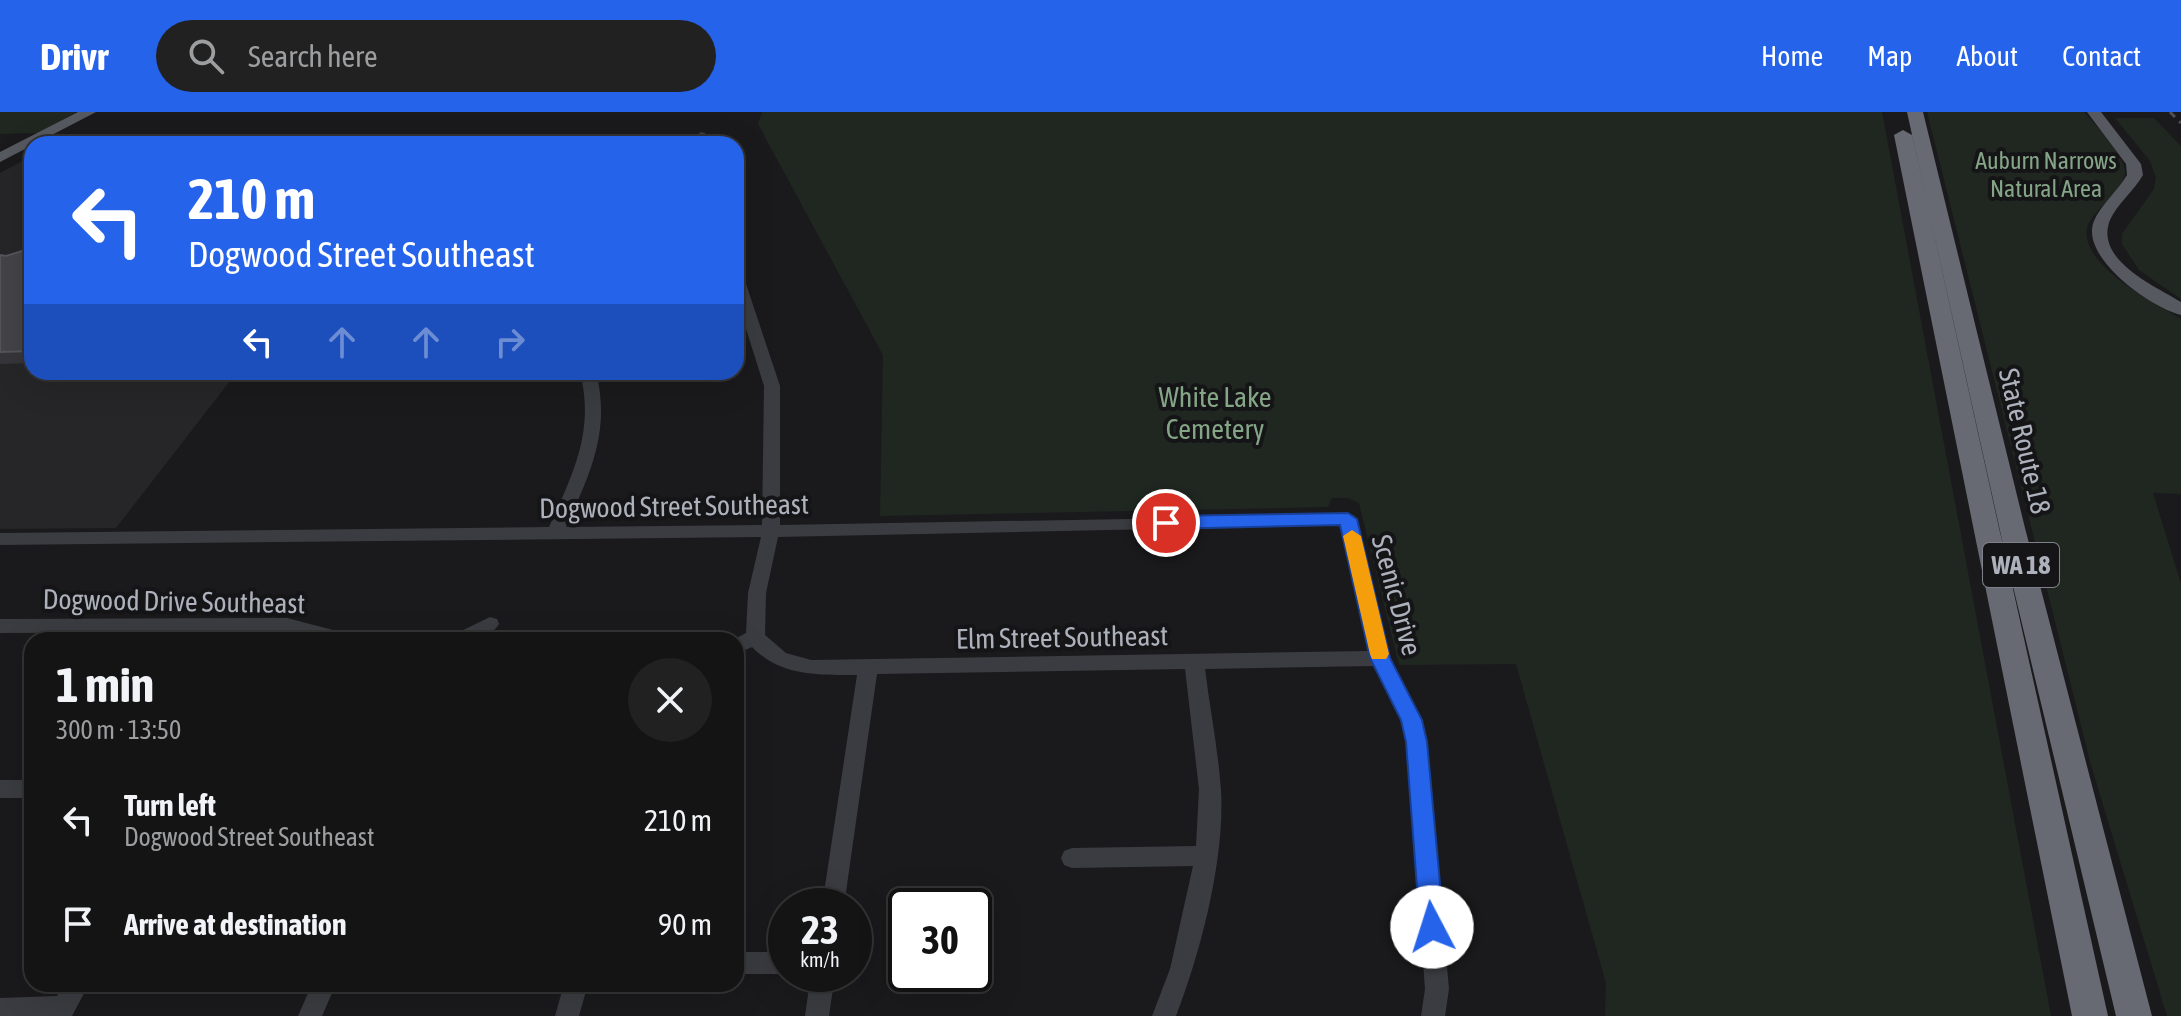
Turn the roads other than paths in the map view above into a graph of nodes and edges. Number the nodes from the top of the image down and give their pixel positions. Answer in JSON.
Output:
{"nodes":[{"id":1,"x":89,"y":112,"type":"edge"},
{"id":2,"x":108,"y":112,"type":"edge"},
{"id":3,"x":1897,"y":112,"type":"edge"},
{"id":4,"x":1915,"y":112,"type":"edge"},
{"id":5,"x":2094,"y":112,"type":"edge"},
{"id":6,"x":43,"y":136,"type":"edge"},
{"id":7,"x":61,"y":136,"type":"edge"},
{"id":8,"x":24,"y":146,"type":"edge"},
{"id":9,"x":24,"y":155,"type":"edge"},
{"id":10,"x":0,"y":158,"type":"edge"},
{"id":11,"x":0,"y":168,"type":"edge"},
{"id":12,"x":744,"y":300,"type":"edge"},
{"id":13,"x":2181,"y":310,"type":"edge"},
{"id":14,"x":590,"y":380,"type":"edge"},
{"id":15,"x":1348,"y":519,"type":"joint"},
{"id":16,"x":771,"y":531,"type":"junction"},
{"id":17,"x":555,"y":533,"type":"junction"},
{"id":18,"x":0,"y":539,"type":"edge"},
{"id":19,"x":490,"y":624,"type":"dead end"},
{"id":20,"x":0,"y":626,"type":"edge"},
{"id":21,"x":133,"y":632,"type":"edge"},
{"id":22,"x":172,"y":632,"type":"edge"},
{"id":23,"x":314,"y":632,"type":"edge"},
{"id":24,"x":475,"y":632,"type":"edge"},
{"id":25,"x":755,"y":637,"type":"junction"},
{"id":26,"x":744,"y":643,"type":"edge"},
{"id":27,"x":1380,"y":658,"type":"junction"},
{"id":28,"x":1194,"y":662,"type":"junction"},
{"id":29,"x":868,"y":668,"type":"junction"},
{"id":30,"x":0,"y":789,"type":"edge"},
{"id":31,"x":24,"y":789,"type":"edge"},
{"id":32,"x":1206,"y":856,"type":"junction"},
{"id":33,"x":1072,"y":858,"type":"dead end"},
{"id":34,"x":836,"y":888,"type":"edge"},
{"id":35,"x":744,"y":963,"type":"edge"},
{"id":36,"x":768,"y":963,"type":"edge"},
{"id":37,"x":72,"y":992,"type":"edge"},
{"id":38,"x":320,"y":992,"type":"edge"},
{"id":39,"x":574,"y":992,"type":"edge"},
{"id":40,"x":820,"y":992,"type":"edge"},
{"id":41,"x":0,"y":1010,"type":"edge"},
{"id":42,"x":61,"y":1012,"type":"edge"},
{"id":43,"x":310,"y":1016,"type":"edge"},
{"id":44,"x":567,"y":1016,"type":"edge"},
{"id":45,"x":817,"y":1016,"type":"edge"},
{"id":46,"x":1164,"y":1016,"type":"edge"},
{"id":47,"x":1433,"y":1016,"type":"edge"},
{"id":48,"x":2090,"y":1016,"type":"edge"},
{"id":49,"x":2134,"y":1016,"type":"edge"}],
"edges":[{"from":1,"to":6,"type":"main road"},
{"from":2,"to":7,"type":"main road"},
{"from":3,"to":48,"type":"highway","name":"State Route 18","number":"WA 18"},
{"from":4,"to":49,"type":"highway","name":"State Route 18","number":"WA 18"},
{"from":5,"to":13,"type":"main road"},
{"from":8,"to":10,"type":"main road"},
{"from":9,"to":11,"type":"main road"},
{"from":12,"to":16,"type":"street"},
{"from":14,"to":17,"type":"street"},
{"from":15,"to":16,"type":"street","name":"Dogwood Street Southeast"},
{"from":15,"to":27,"type":"street","name":"Scenic Drive"},
{"from":16,"to":17,"type":"street","name":"Dogwood Street Southeast"},
{"from":16,"to":25,"type":"street"},
{"from":17,"to":18,"type":"street","name":"Dogwood Street Southeast"},
{"from":19,"to":24,"type":"street"},
{"from":20,"to":21,"type":"street","name":"Dogwood Drive Southeast"},
{"from":22,"to":23,"type":"street","name":"Dogwood Drive Southeast"},
{"from":25,"to":26,"type":"street"},
{"from":25,"to":29,"type":"street","name":"Elm Street Southeast"},
{"from":27,"to":28,"type":"street","name":"Elm Street Southeast"},
{"from":27,"to":47,"type":"street","name":"Scenic Drive"},
{"from":28,"to":29,"type":"street","name":"Elm Street Southeast"},
{"from":28,"to":32,"type":"street"},
{"from":29,"to":34,"type":"street"},
{"from":30,"to":31,"type":"street"},
{"from":32,"to":33,"type":"street"},
{"from":32,"to":46,"type":"street"},
{"from":35,"to":36,"type":"street"},
{"from":37,"to":42,"type":"street"},
{"from":38,"to":43,"type":"street"},
{"from":39,"to":44,"type":"street"},
{"from":40,"to":45,"type":"street"},
{"from":41,"to":42,"type":"street"}]}
